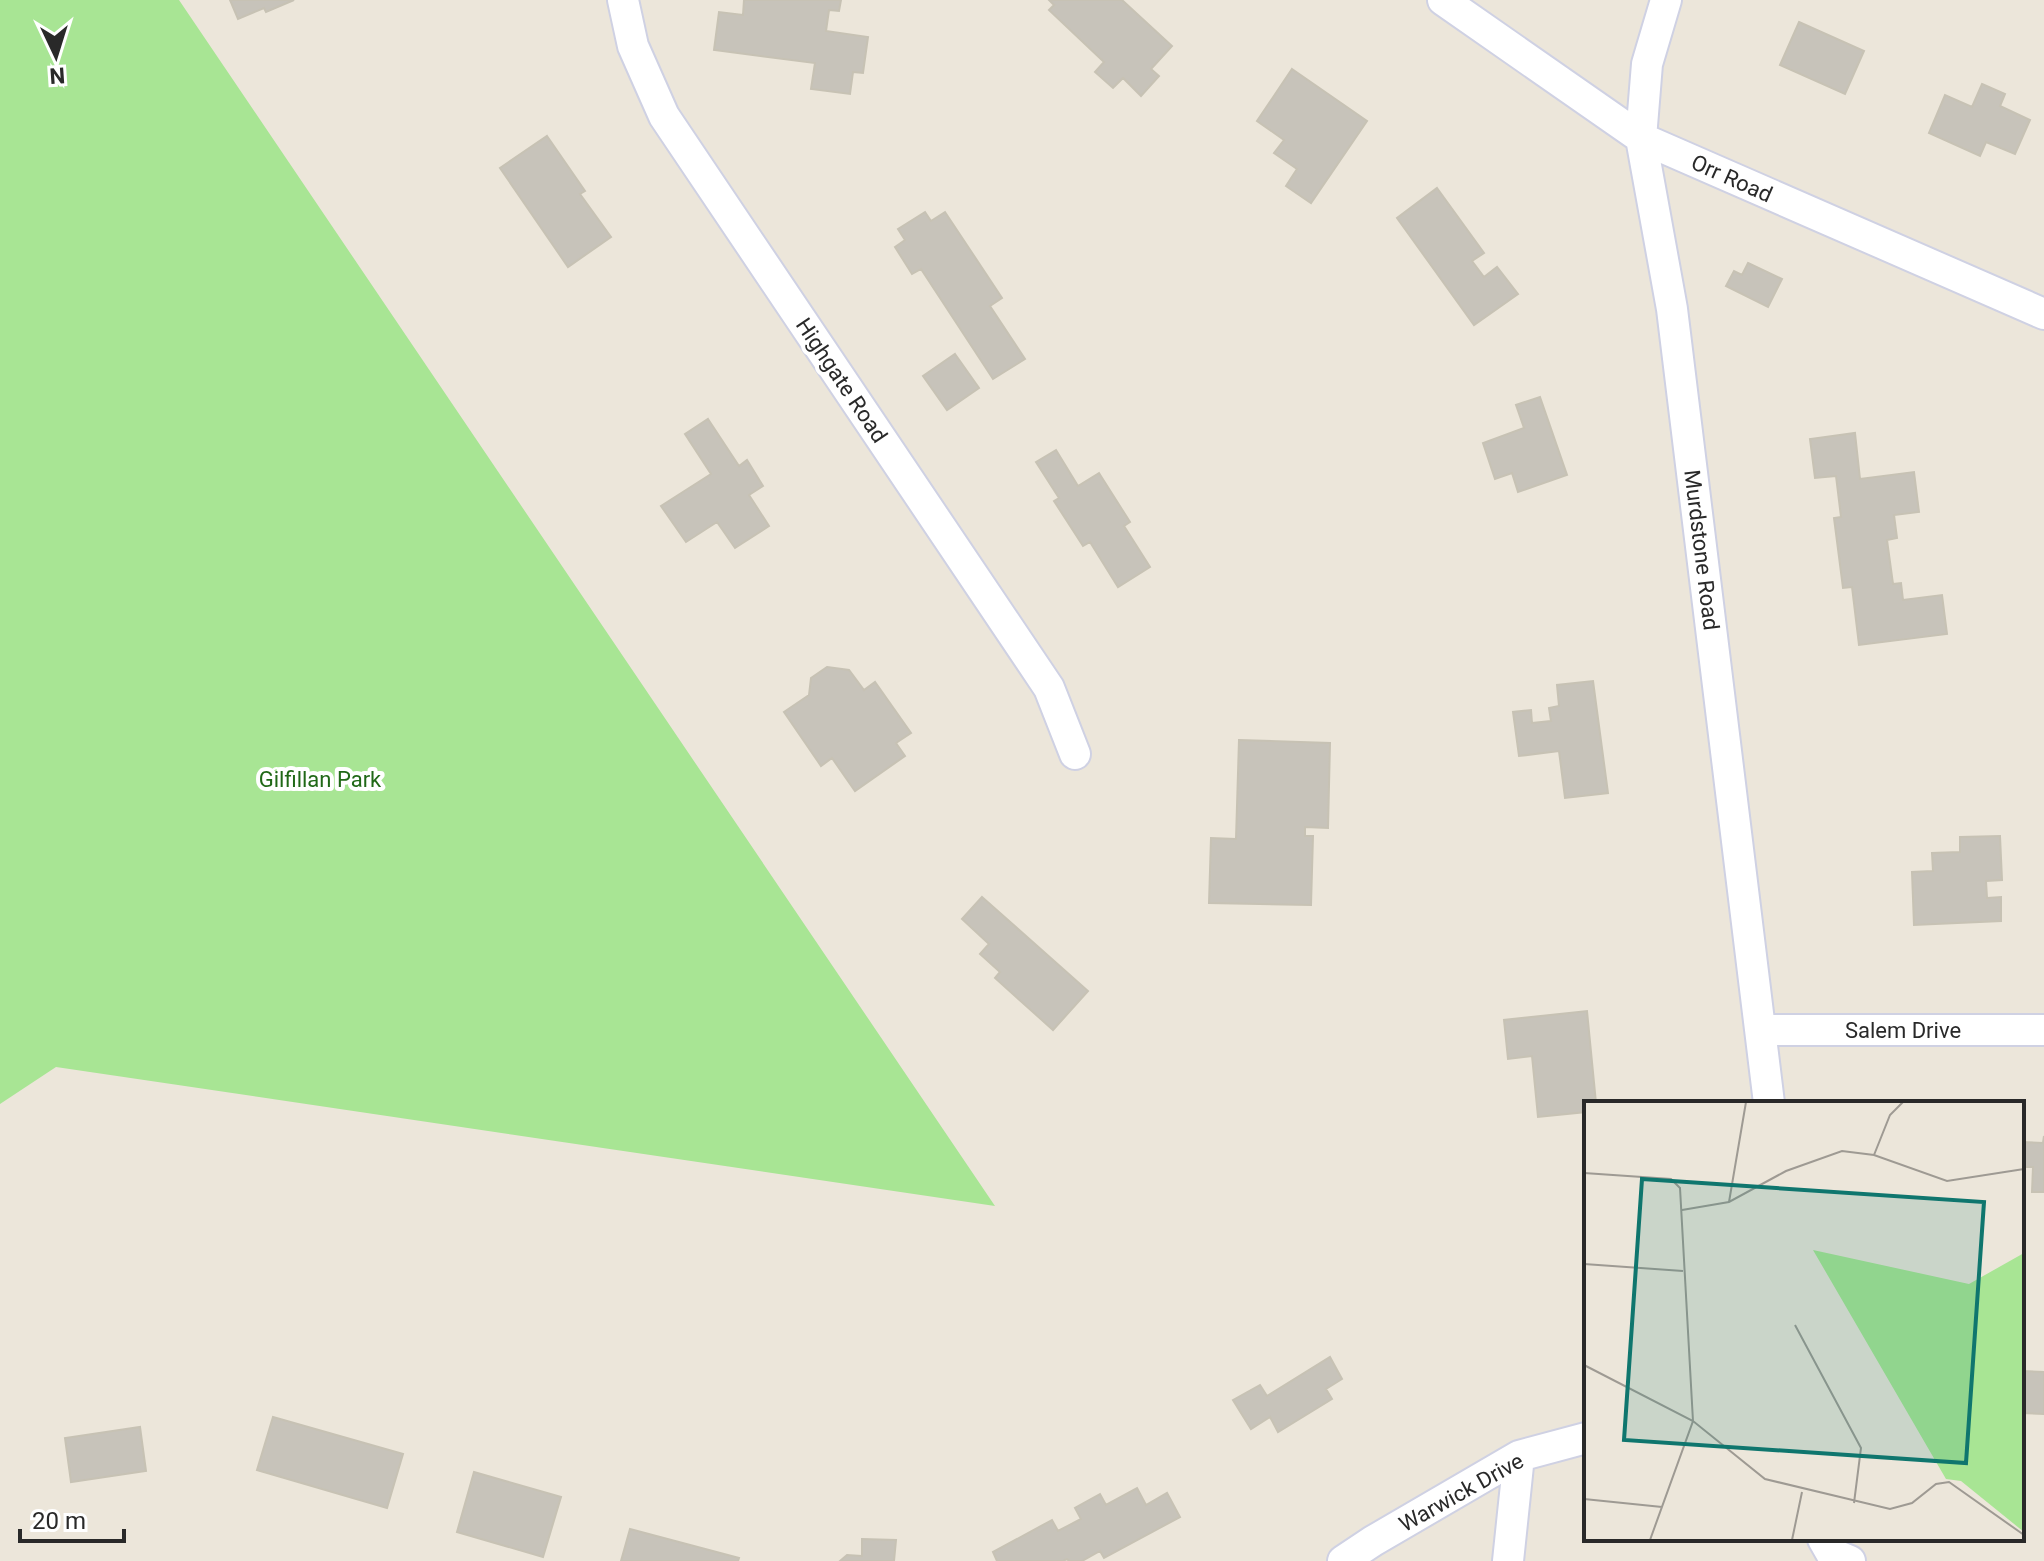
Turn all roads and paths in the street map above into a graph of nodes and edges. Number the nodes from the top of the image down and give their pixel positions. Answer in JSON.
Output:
{"nodes":[{"id":1,"x":623,"y":0,"type":"edge"},
{"id":2,"x":1443,"y":0,"type":"edge"},
{"id":3,"x":1666,"y":0,"type":"edge"},
{"id":4,"x":1641,"y":138,"type":"junction"},
{"id":5,"x":2044,"y":314,"type":"edge"},
{"id":6,"x":1075,"y":754,"type":"dead end"},
{"id":7,"x":1762,"y":1030,"type":"junction"},
{"id":8,"x":2044,"y":1030,"type":"edge"},
{"id":9,"x":1769,"y":1101,"type":"edge"},
{"id":10,"x":1584,"y":1439,"type":"edge"},
{"id":11,"x":1519,"y":1456,"type":"junction"},
{"id":12,"x":1824,"y":1541,"type":"edge"},
{"id":13,"x":1343,"y":1561,"type":"edge"},
{"id":14,"x":1508,"y":1561,"type":"edge"},
{"id":15,"x":1850,"y":1561,"type":"edge"}],
"edges":[{"from":1,"to":6,"type":"street","name":"Highgate Road"},
{"from":2,"to":4,"type":"street","name":"Orr Road"},
{"from":3,"to":4,"type":"street","name":"Murdstone Road"},
{"from":4,"to":5,"type":"street","name":"Orr Road"},
{"from":4,"to":7,"type":"street","name":"Murdstone Road"},
{"from":7,"to":8,"type":"street","name":"Salem Drive"},
{"from":7,"to":9,"type":"street","name":"Murdstone Road"},
{"from":10,"to":11,"type":"street","name":"Warwick Drive"},
{"from":11,"to":13,"type":"street","name":"Warwick Drive"},
{"from":11,"to":14,"type":"street"},
{"from":12,"to":15,"type":"street"}]}
